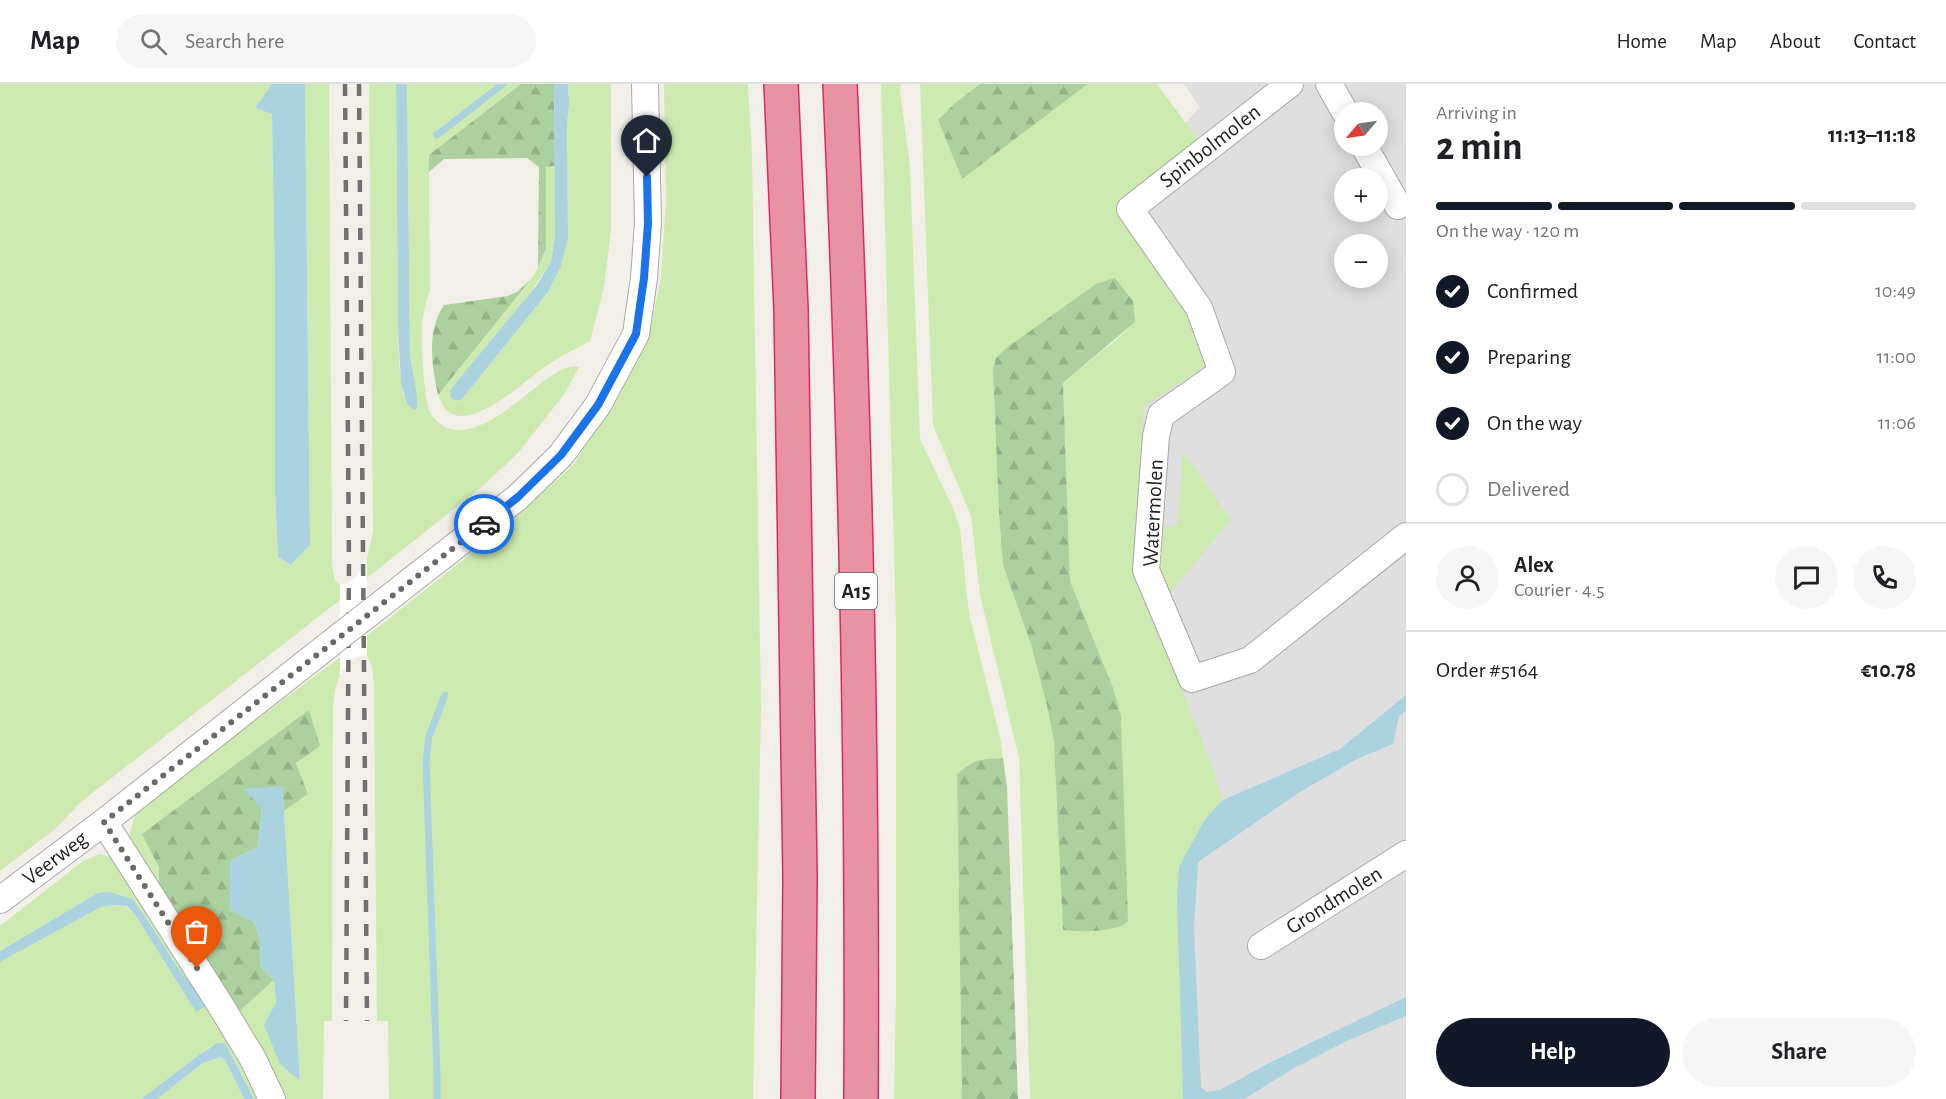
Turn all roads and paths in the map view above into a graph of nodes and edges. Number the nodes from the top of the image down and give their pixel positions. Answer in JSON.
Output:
{"nodes":[{"id":1,"x":645,"y":84,"type":"edge"},
{"id":2,"x":781,"y":84,"type":"edge"},
{"id":3,"x":840,"y":84,"type":"edge"},
{"id":4,"x":1290,"y":84,"type":"edge"},
{"id":5,"x":1329,"y":84,"type":"edge"},
{"id":6,"x":1340,"y":102,"type":"edge"},
{"id":7,"x":1370,"y":156,"type":"edge"},
{"id":8,"x":1398,"y":206,"type":"dead end"},
{"id":9,"x":1130,"y":209,"type":"joint"},
{"id":10,"x":1406,"y":536,"type":"edge"},
{"id":11,"x":104,"y":822,"type":"junction"},
{"id":12,"x":1406,"y":854,"type":"edge"},
{"id":13,"x":0,"y":900,"type":"edge"},
{"id":14,"x":1261,"y":946,"type":"dead end"},
{"id":15,"x":272,"y":1099,"type":"edge"},
{"id":16,"x":798,"y":1099,"type":"edge"},
{"id":17,"x":861,"y":1099,"type":"edge"}],
"edges":[{"from":1,"to":11,"type":"street","name":"Veerweg","bridge":true},
{"from":2,"to":16,"type":"highway"},
{"from":3,"to":17,"type":"highway","number":"A15"},
{"from":4,"to":9,"type":"street","name":"Spinbolmolen"},
{"from":5,"to":6,"type":"street"},
{"from":7,"to":8,"type":"street"},
{"from":9,"to":10,"type":"street","name":"Watermolen"},
{"from":11,"to":13,"type":"street","name":"Veerweg"},
{"from":11,"to":15,"type":"street"},
{"from":12,"to":14,"type":"street","name":"Grondmolen"}]}
